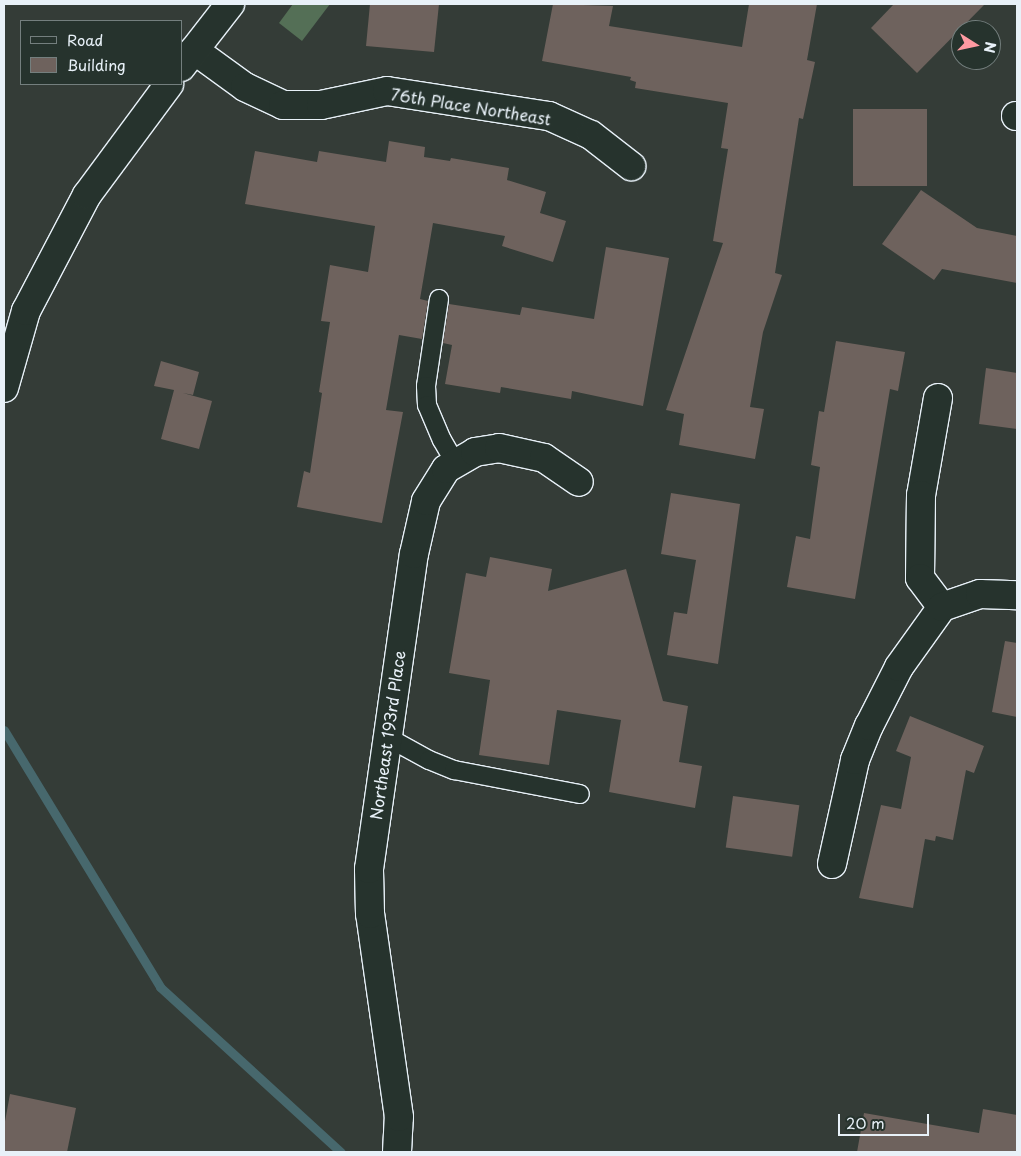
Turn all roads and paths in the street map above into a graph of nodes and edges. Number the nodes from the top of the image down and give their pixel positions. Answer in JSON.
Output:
{"nodes":[{"id":1,"x":230,"y":4,"type":"edge"},
{"id":2,"x":188,"y":59,"type":"edge"},
{"id":3,"x":168,"y":85,"type":"edge"},
{"id":4,"x":631,"y":166,"type":"dead end"},
{"id":5,"x":439,"y":299,"type":"dead end"},
{"id":6,"x":4,"y":388,"type":"edge"},
{"id":7,"x":938,"y":398,"type":"dead end"},
{"id":8,"x":456,"y":464,"type":"junction"},
{"id":9,"x":579,"y":482,"type":"dead end"},
{"id":10,"x":1017,"y":595,"type":"edge"},
{"id":11,"x":942,"y":606,"type":"junction"},
{"id":12,"x":387,"y":737,"type":"junction"},
{"id":13,"x":580,"y":794,"type":"dead end"},
{"id":14,"x":832,"y":864,"type":"dead end"},
{"id":15,"x":397,"y":1152,"type":"edge"}],
"edges":[{"from":1,"to":2,"type":"street"},
{"from":2,"to":4,"type":"street","name":"76th Place Northeast"},
{"from":3,"to":6,"type":"street"},
{"from":5,"to":8,"type":"lane"},
{"from":7,"to":11,"type":"street"},
{"from":8,"to":9,"type":"street","name":"Northeast 193rd Place"},
{"from":8,"to":12,"type":"street","name":"Northeast 193rd Place"},
{"from":10,"to":11,"type":"street"},
{"from":11,"to":14,"type":"street"},
{"from":12,"to":13,"type":"lane"},
{"from":12,"to":15,"type":"street","name":"Northeast 193rd Place"}]}
